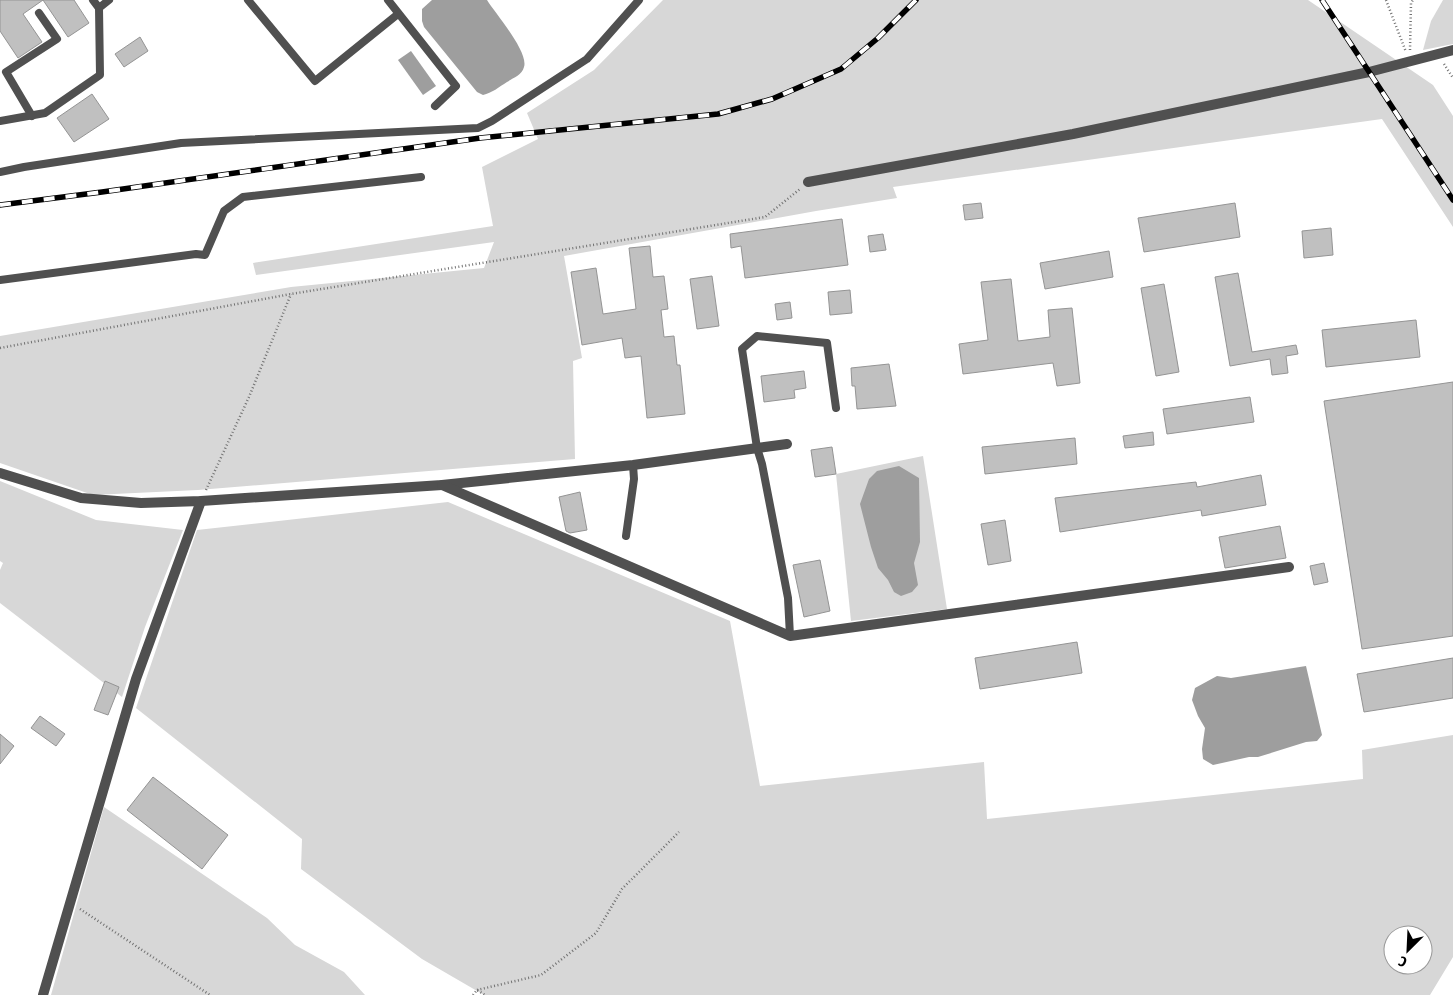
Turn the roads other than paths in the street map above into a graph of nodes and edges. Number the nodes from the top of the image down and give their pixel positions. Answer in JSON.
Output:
{"nodes":[{"id":1,"x":93,"y":0,"type":"edge"},
{"id":2,"x":109,"y":0,"type":"edge"},
{"id":3,"x":248,"y":0,"type":"edge"},
{"id":4,"x":388,"y":0,"type":"edge"},
{"id":5,"x":638,"y":0,"type":"edge"},
{"id":6,"x":99,"y":8,"type":"junction"},
{"id":7,"x":39,"y":13,"type":"dead end"},
{"id":8,"x":398,"y":14,"type":"junction"},
{"id":9,"x":1453,"y":50,"type":"edge"},
{"id":10,"x":435,"y":106,"type":"dead end"},
{"id":11,"x":32,"y":116,"type":"junction"},
{"id":12,"x":0,"y":122,"type":"edge"},
{"id":13,"x":0,"y":172,"type":"edge"},
{"id":14,"x":420,"y":177,"type":"dead end"},
{"id":15,"x":808,"y":182,"type":"road end"},
{"id":16,"x":0,"y":280,"type":"edge"},
{"id":17,"x":836,"y":408,"type":"dead end"},
{"id":18,"x":786,"y":444,"type":"dead end"},
{"id":19,"x":757,"y":448,"type":"junction"},
{"id":20,"x":633,"y":465,"type":"junction"},
{"id":21,"x":0,"y":473,"type":"edge"},
{"id":22,"x":442,"y":485,"type":"junction"},
{"id":23,"x":201,"y":501,"type":"junction"},
{"id":24,"x":626,"y":536,"type":"dead end"},
{"id":25,"x":1289,"y":567,"type":"dead end"},
{"id":26,"x":790,"y":636,"type":"junction"},
{"id":27,"x":43,"y":995,"type":"edge"}],
"edges":[{"from":1,"to":6,"type":"lane"},
{"from":2,"to":6,"type":"lane"},
{"from":3,"to":8,"type":"lane"},
{"from":4,"to":8,"type":"lane"},
{"from":5,"to":13,"type":"lane"},
{"from":6,"to":11,"type":"lane"},
{"from":7,"to":11,"type":"lane"},
{"from":8,"to":10,"type":"lane"},
{"from":9,"to":15,"type":"street"},
{"from":11,"to":12,"type":"lane"},
{"from":14,"to":16,"type":"lane"},
{"from":17,"to":19,"type":"lane"},
{"from":18,"to":19,"type":"street"},
{"from":19,"to":20,"type":"street"},
{"from":19,"to":26,"type":"lane"},
{"from":20,"to":22,"type":"street"},
{"from":20,"to":24,"type":"lane"},
{"from":21,"to":23,"type":"street"},
{"from":22,"to":23,"type":"street"},
{"from":22,"to":26,"type":"street"},
{"from":23,"to":27,"type":"street"},
{"from":25,"to":26,"type":"street"}]}
